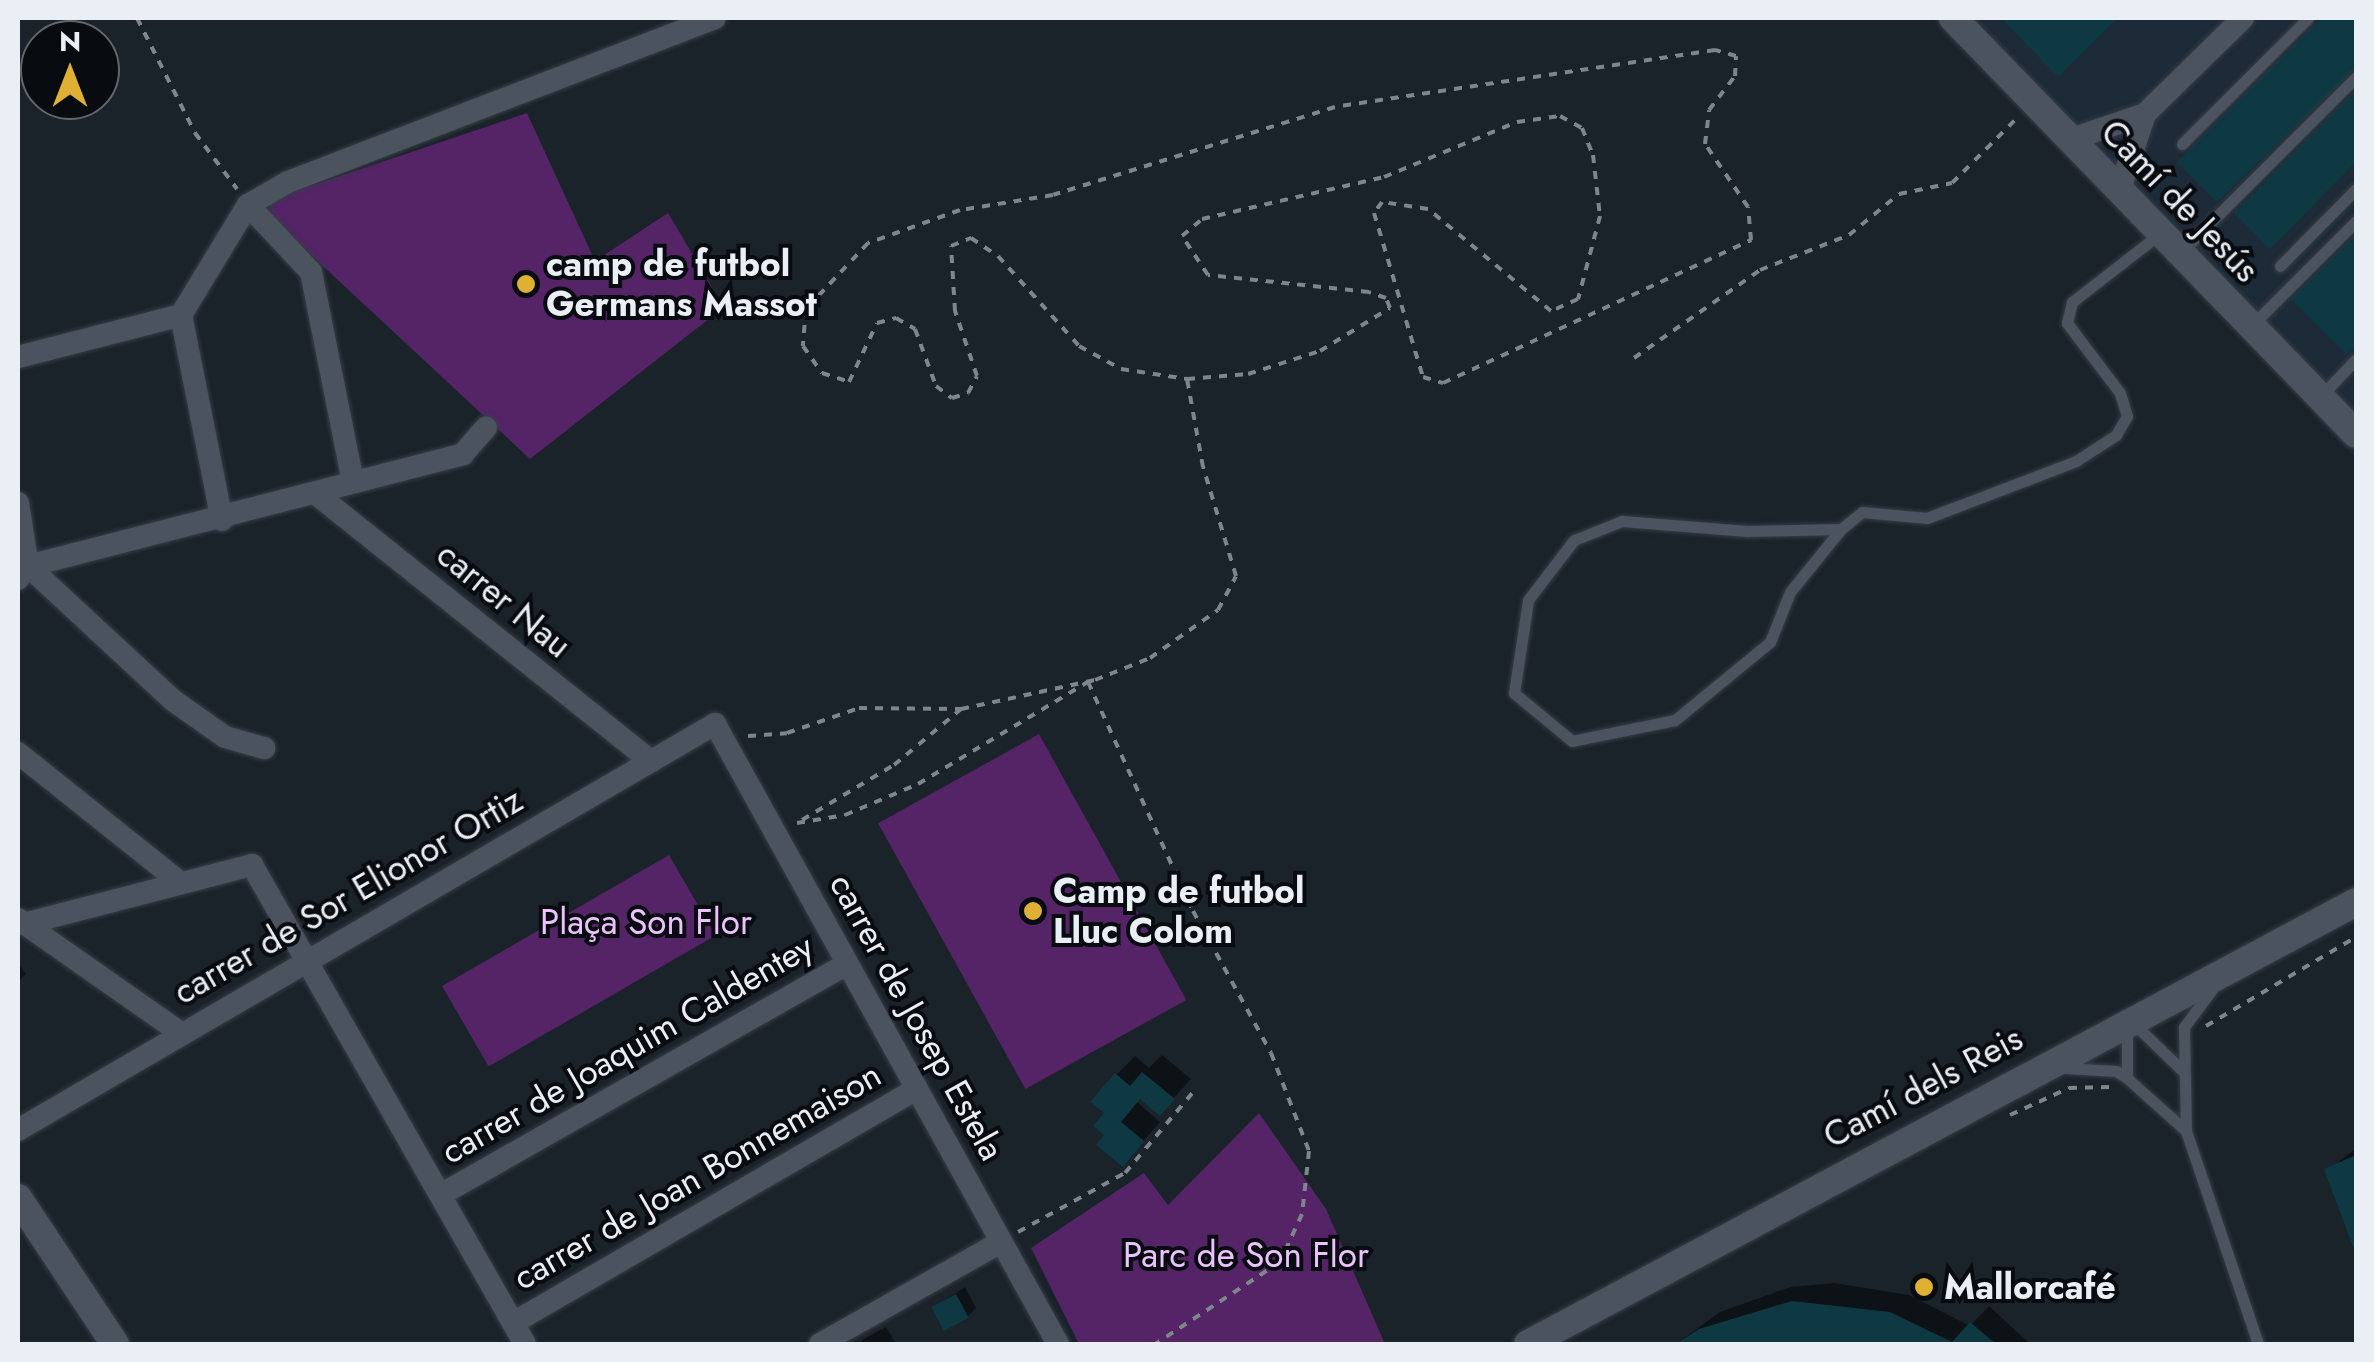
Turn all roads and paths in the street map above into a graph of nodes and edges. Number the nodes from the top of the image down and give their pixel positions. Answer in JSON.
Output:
{"nodes":[{"id":1,"x":136,"y":18,"type":"edge"},
{"id":2,"x":715,"y":18,"type":"edge"},
{"id":3,"x":1953,"y":18,"type":"edge"},
{"id":4,"x":2243,"y":18,"type":"edge"},
{"id":5,"x":2308,"y":18,"type":"edge"},
{"id":6,"x":2356,"y":77,"type":"edge"},
{"id":7,"x":2034,"y":103,"type":"junction"},
{"id":8,"x":2145,"y":114,"type":"junction"},
{"id":9,"x":2070,"y":140,"type":"junction"},
{"id":10,"x":2182,"y":144,"type":"dead end"},
{"id":11,"x":2356,"y":190,"type":"edge"},
{"id":12,"x":2119,"y":192,"type":"junction"},
{"id":13,"x":248,"y":205,"type":"junction"},
{"id":14,"x":2356,"y":221,"type":"edge"},
{"id":15,"x":2168,"y":245,"type":"junction"},
{"id":16,"x":2280,"y":266,"type":"dead end"},
{"id":17,"x":181,"y":315,"type":"junction"},
{"id":18,"x":2250,"y":327,"type":"junction"},
{"id":19,"x":18,"y":357,"type":"edge"},
{"id":20,"x":1634,"y":358,"type":"dead end"},
{"id":21,"x":2356,"y":359,"type":"edge"},
{"id":22,"x":1187,"y":379,"type":"junction"},
{"id":23,"x":2320,"y":397,"type":"junction"},
{"id":24,"x":486,"y":428,"type":"dead end"},
{"id":25,"x":2356,"y":434,"type":"edge"},
{"id":26,"x":354,"y":482,"type":"junction"},
{"id":27,"x":314,"y":493,"type":"junction"},
{"id":28,"x":18,"y":503,"type":"edge"},
{"id":29,"x":222,"y":520,"type":"junction"},
{"id":30,"x":1842,"y":529,"type":"junction"},
{"id":31,"x":23,"y":572,"type":"edge"},
{"id":32,"x":1088,"y":682,"type":"junction"},
{"id":33,"x":961,"y":708,"type":"junction"},
{"id":34,"x":719,"y":731,"type":"junction"},
{"id":35,"x":264,"y":748,"type":"dead end"},
{"id":36,"x":18,"y":753,"type":"edge"},
{"id":37,"x":650,"y":761,"type":"junction"},
{"id":38,"x":797,"y":823,"type":"junction"},
{"id":39,"x":780,"y":842,"type":"junction"},
{"id":40,"x":180,"y":884,"type":"junction"},
{"id":41,"x":2356,"y":902,"type":"edge"},
{"id":42,"x":21,"y":922,"type":"edge"},
{"id":43,"x":2356,"y":937,"type":"edge"},
{"id":44,"x":310,"y":960,"type":"junction"},
{"id":45,"x":2235,"y":961,"type":"junction"},
{"id":46,"x":848,"y":964,"type":"junction"},
{"id":47,"x":2128,"y":1019,"type":"junction"},
{"id":48,"x":182,"y":1034,"type":"junction"},
{"id":49,"x":2182,"y":1045,"type":"junction"},
{"id":50,"x":2183,"y":1071,"type":"junction"},
{"id":51,"x":2026,"y":1074,"type":"junction"},
{"id":52,"x":2128,"y":1078,"type":"junction"},
{"id":53,"x":916,"y":1089,"type":"junction"},
{"id":54,"x":1194,"y":1091,"type":"dead end"},
{"id":55,"x":2004,"y":1118,"type":"dead end"},
{"id":56,"x":18,"y":1130,"type":"edge"},
{"id":57,"x":2186,"y":1130,"type":"junction"},
{"id":58,"x":442,"y":1194,"type":"junction"},
{"id":59,"x":18,"y":1198,"type":"edge"},
{"id":60,"x":1001,"y":1242,"type":"junction"},
{"id":61,"x":512,"y":1322,"type":"junction"},
{"id":62,"x":114,"y":1344,"type":"edge"},
{"id":63,"x":525,"y":1344,"type":"edge"},
{"id":64,"x":820,"y":1344,"type":"edge"},
{"id":65,"x":1058,"y":1344,"type":"edge"},
{"id":66,"x":1155,"y":1344,"type":"edge"},
{"id":67,"x":1528,"y":1344,"type":"edge"},
{"id":68,"x":2258,"y":1344,"type":"edge"}],
"edges":[{"from":1,"to":13,"type":"path"},
{"from":2,"to":13,"type":"street"},
{"from":3,"to":7,"type":"street","name":"Camí de Jesús"},
{"from":4,"to":8,"type":"street"},
{"from":5,"to":10,"type":"lane"},
{"from":6,"to":15,"type":"lane"},
{"from":7,"to":9,"type":"street","name":"Camí de Jesús"},
{"from":7,"to":20,"type":"path"},
{"from":8,"to":9,"type":"street"},
{"from":8,"to":12,"type":"street"},
{"from":9,"to":12,"type":"street","name":"Camí de Jesús"},
{"from":11,"to":16,"type":"lane"},
{"from":12,"to":15,"type":"street","name":"Camí de Jesús"},
{"from":13,"to":17,"type":"street"},
{"from":13,"to":26,"type":"street"},
{"from":14,"to":18,"type":"lane"},
{"from":15,"to":18,"type":"street","name":"Camí de Jesús"},
{"from":15,"to":30,"type":"lane"},
{"from":17,"to":19,"type":"street"},
{"from":17,"to":29,"type":"street"},
{"from":18,"to":23,"type":"street","name":"Camí de Jesús"},
{"from":21,"to":23,"type":"lane"},
{"from":22,"to":22,"type":"path"},
{"from":22,"to":32,"type":"path"},
{"from":23,"to":25,"type":"street","name":"Camí de Jesús"},
{"from":24,"to":26,"type":"street"},
{"from":26,"to":27,"type":"street"},
{"from":27,"to":29,"type":"street"},
{"from":27,"to":37,"type":"street","name":"carrer Nau"},
{"from":28,"to":31,"type":"street"},
{"from":29,"to":31,"type":"street"},
{"from":30,"to":30,"type":"lane"},
{"from":31,"to":35,"type":"street"},
{"from":32,"to":33,"type":"path"},
{"from":32,"to":38,"type":"path"},
{"from":32,"to":66,"type":"path"},
{"from":33,"to":34,"type":"path"},
{"from":33,"to":38,"type":"path"},
{"from":34,"to":37,"type":"street","name":"carrer de Sor Elionor Ortiz"},
{"from":34,"to":39,"type":"street","name":"carrer de Josep Estela"},
{"from":36,"to":40,"type":"street"},
{"from":37,"to":44,"type":"street","name":"carrer de Sor Elionor Ortiz"},
{"from":38,"to":39,"type":"path"},
{"from":39,"to":46,"type":"street","name":"carrer de Josep Estela"},
{"from":40,"to":42,"type":"street"},
{"from":40,"to":44,"type":"street"},
{"from":41,"to":45,"type":"street","name":"Camí dels Reis"},
{"from":42,"to":48,"type":"street"},
{"from":43,"to":49,"type":"path"},
{"from":44,"to":48,"type":"street","name":"carrer de Sor Elionor Ortiz"},
{"from":44,"to":58,"type":"street"},
{"from":45,"to":47,"type":"street","name":"Camí dels Reis"},
{"from":45,"to":49,"type":"lane"},
{"from":46,"to":53,"type":"street","name":"carrer de Josep Estela"},
{"from":46,"to":58,"type":"street","name":"carrer de Joaquim Caldentey"},
{"from":47,"to":50,"type":"lane"},
{"from":47,"to":51,"type":"street","name":"Camí dels Reis"},
{"from":47,"to":52,"type":"lane"},
{"from":48,"to":56,"type":"street","name":"carrer de Sor Elionor Ortiz"},
{"from":49,"to":50,"type":"lane"},
{"from":50,"to":57,"type":"lane"},
{"from":51,"to":52,"type":"lane"},
{"from":51,"to":67,"type":"street","name":"Camí dels Reis"},
{"from":52,"to":55,"type":"path"},
{"from":52,"to":57,"type":"lane"},
{"from":53,"to":60,"type":"street","name":"carrer de Josep Estela"},
{"from":53,"to":61,"type":"street","name":"carrer de Joan Bonnemaison"},
{"from":54,"to":60,"type":"path"},
{"from":57,"to":68,"type":"lane"},
{"from":58,"to":61,"type":"street"},
{"from":59,"to":62,"type":"street"},
{"from":60,"to":64,"type":"street"},
{"from":60,"to":65,"type":"street","name":"carrer de Josep Estela"},
{"from":61,"to":63,"type":"street"}]}
